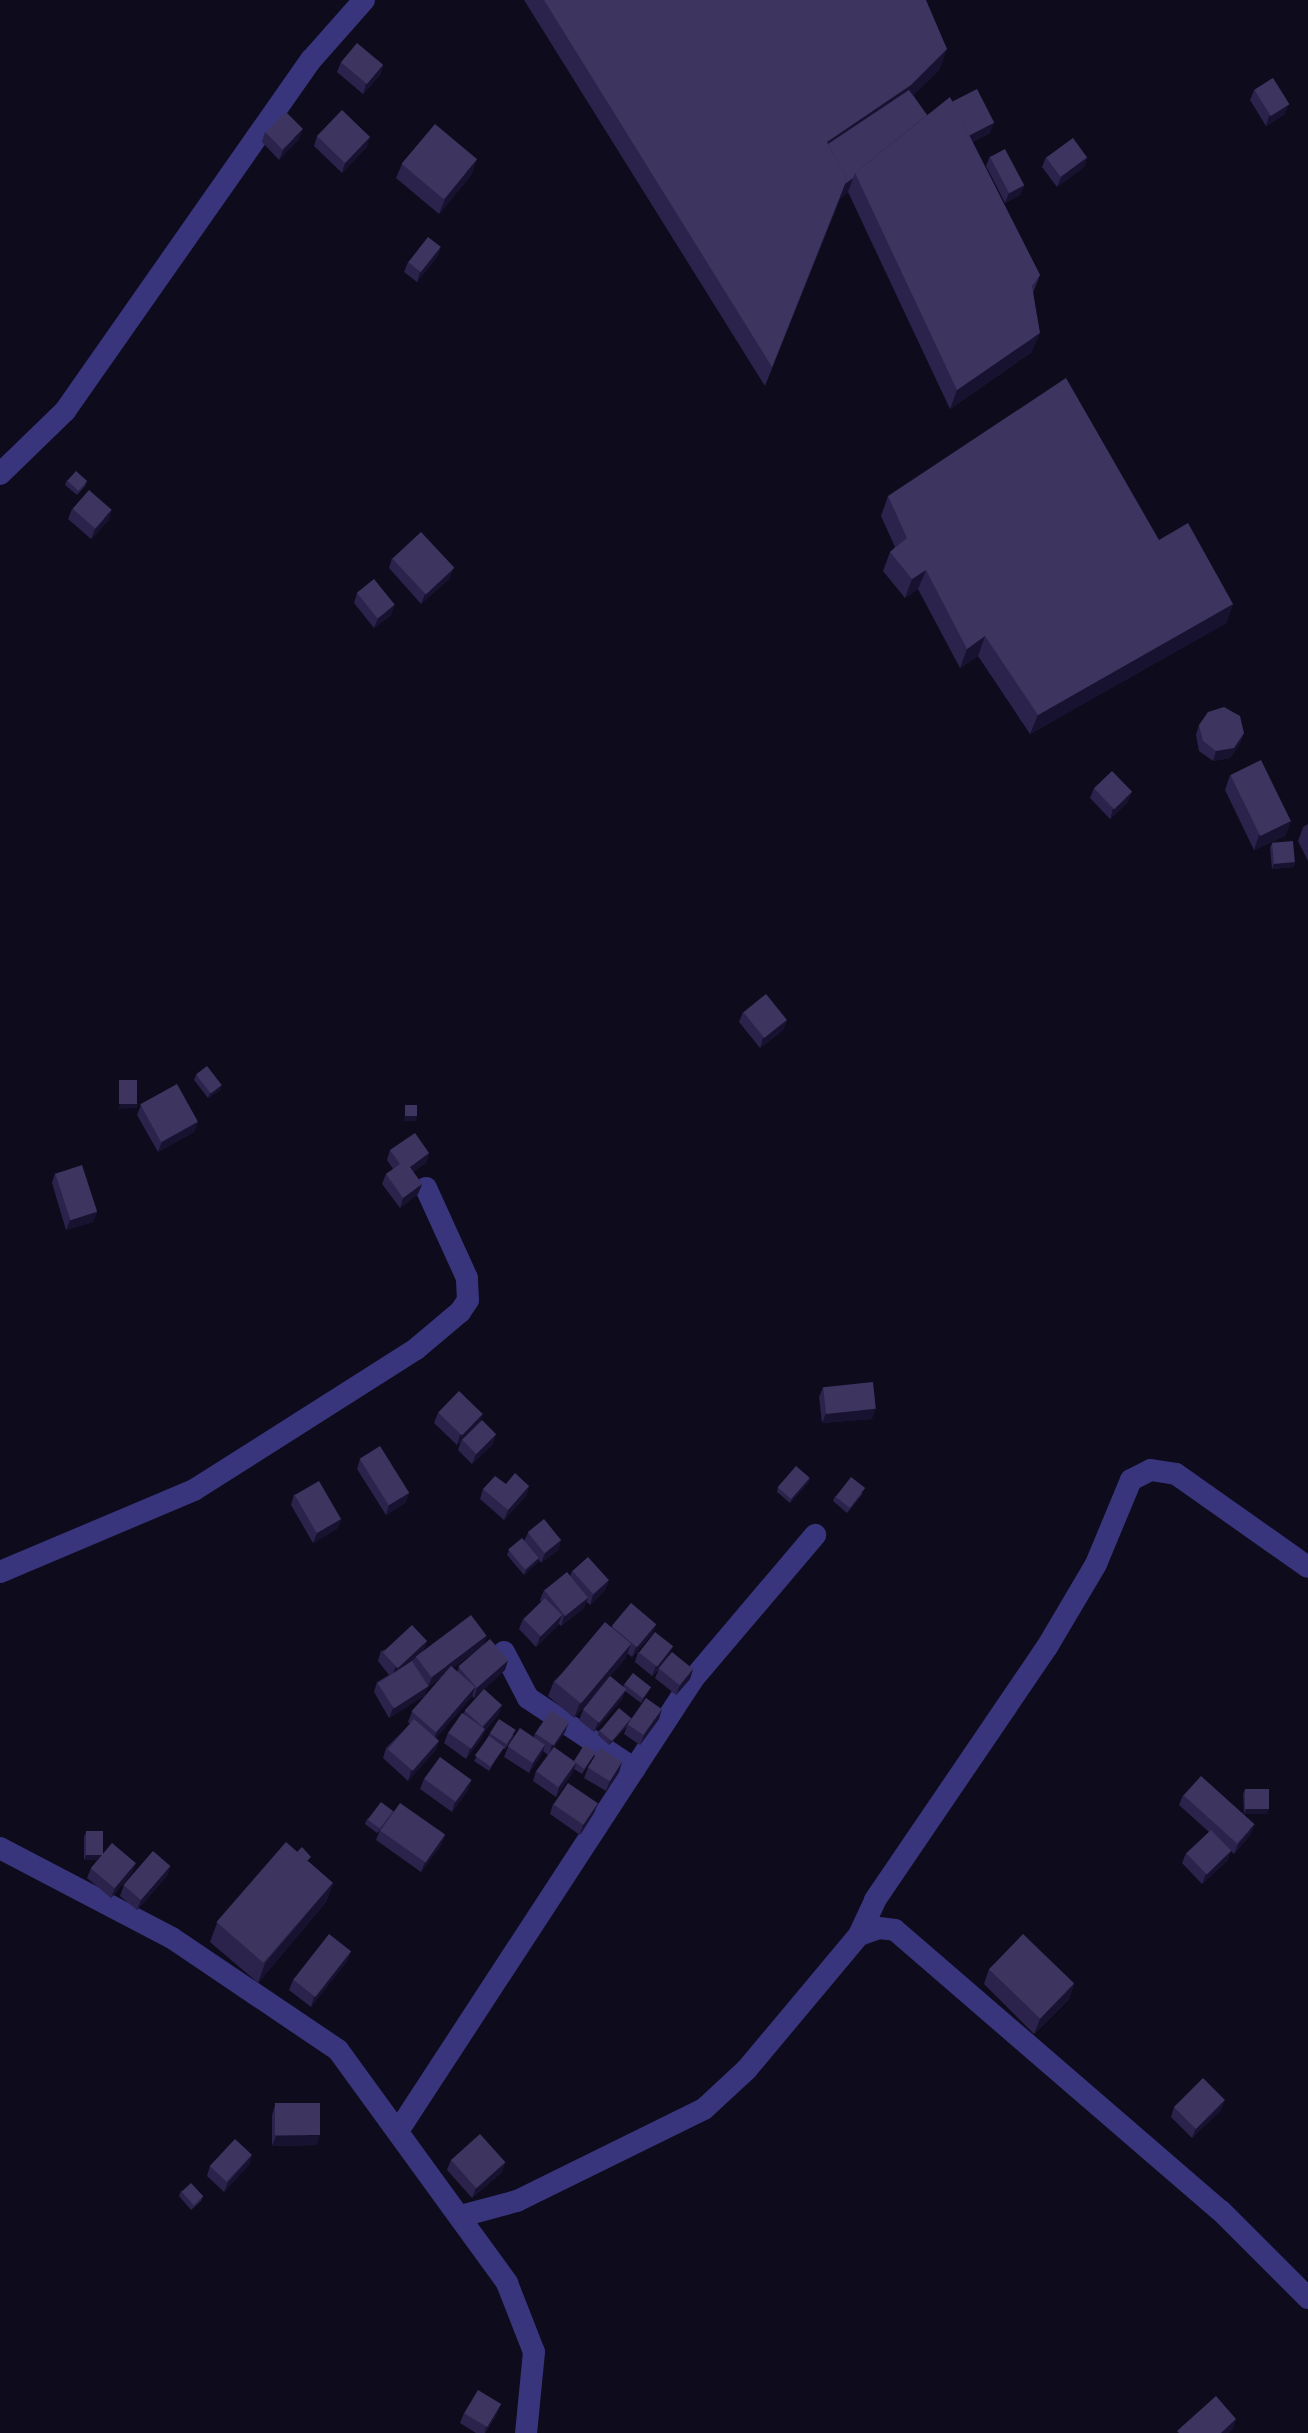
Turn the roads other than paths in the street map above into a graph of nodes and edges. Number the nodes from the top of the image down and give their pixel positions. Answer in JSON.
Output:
{"nodes":[{"id":1,"x":364,"y":0,"type":"edge"},
{"id":2,"x":0,"y":474,"type":"edge"},
{"id":3,"x":426,"y":1188,"type":"edge"},
{"id":4,"x":816,"y":1535,"type":"dead end"},
{"id":5,"x":1308,"y":1567,"type":"edge"},
{"id":6,"x":0,"y":1572,"type":"edge"},
{"id":7,"x":504,"y":1652,"type":"edge"},
{"id":8,"x":635,"y":1769,"type":"junction"},
{"id":9,"x":0,"y":1848,"type":"edge"},
{"id":10,"x":859,"y":1935,"type":"junction"},
{"id":11,"x":400,"y":2128,"type":"junction"},
{"id":12,"x":461,"y":2216,"type":"junction"},
{"id":13,"x":1308,"y":2298,"type":"edge"},
{"id":14,"x":526,"y":2433,"type":"edge"}],
"edges":[{"from":1,"to":2,"type":"street"},
{"from":3,"to":6,"type":"street"},
{"from":4,"to":8,"type":"street"},
{"from":5,"to":10,"type":"street"},
{"from":7,"to":8,"type":"street"},
{"from":8,"to":11,"type":"street"},
{"from":9,"to":11,"type":"street"},
{"from":10,"to":12,"type":"street"},
{"from":10,"to":13,"type":"street"},
{"from":11,"to":12,"type":"street"},
{"from":12,"to":14,"type":"street"}]}
